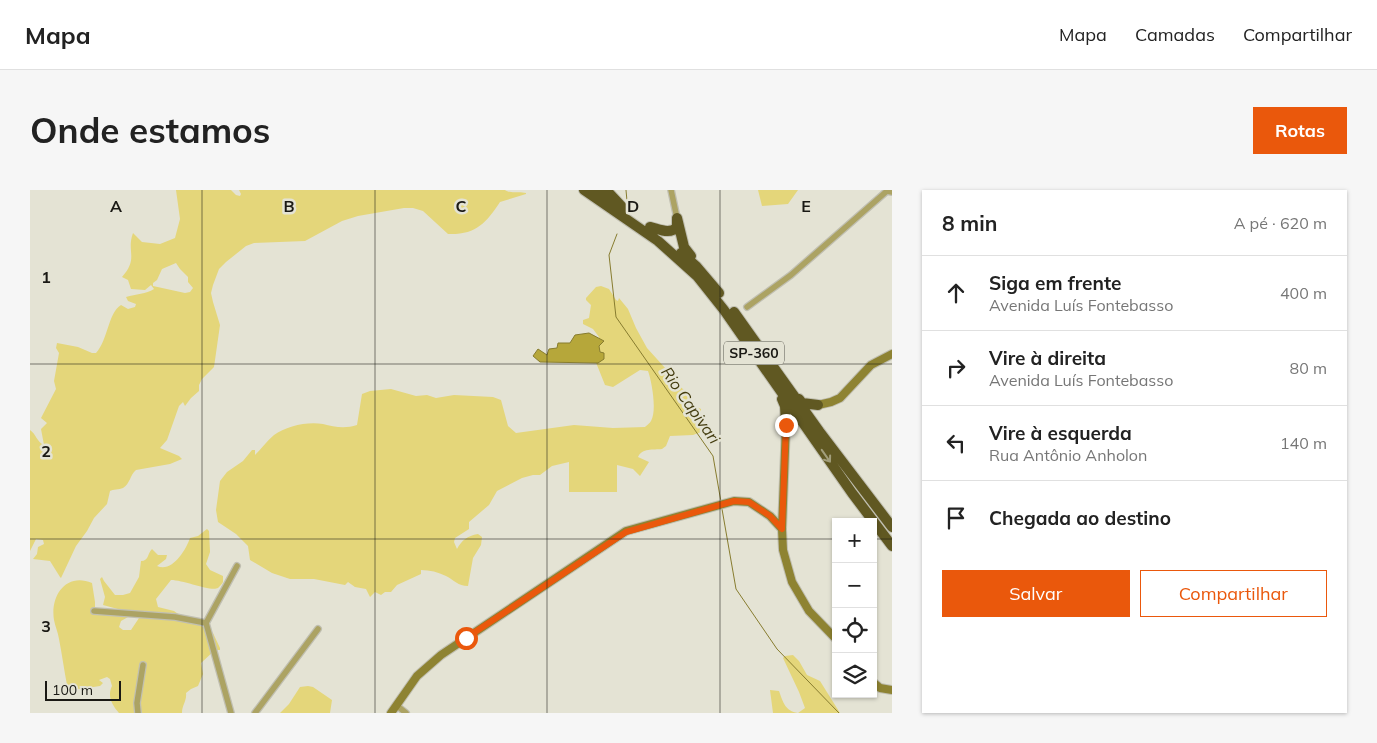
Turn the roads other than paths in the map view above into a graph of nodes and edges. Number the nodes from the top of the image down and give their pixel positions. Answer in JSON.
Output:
{"nodes":[{"id":1,"x":584,"y":190,"type":"edge"},
{"id":2,"x":597,"y":190,"type":"edge"},
{"id":3,"x":607,"y":190,"type":"edge"},
{"id":4,"x":671,"y":190,"type":"edge"},
{"id":5,"x":892,"y":192,"type":"edge"},
{"id":6,"x":624,"y":209,"type":"junction"},
{"id":7,"x":677,"y":218,"type":"junction"},
{"id":8,"x":650,"y":227,"type":"junction"},
{"id":9,"x":710,"y":281,"type":"junction"},
{"id":10,"x":747,"y":306,"type":"dead end"},
{"id":11,"x":892,"y":354,"type":"edge"},
{"id":12,"x":768,"y":374,"type":"junction"},
{"id":13,"x":779,"y":376,"type":"junction"},
{"id":14,"x":818,"y":405,"type":"junction"},
{"id":15,"x":786,"y":425,"type":"junction"},
{"id":16,"x":815,"y":434,"type":"junction"},
{"id":17,"x":892,"y":527,"type":"edge"},
{"id":18,"x":782,"y":529,"type":"junction"},
{"id":19,"x":892,"y":546,"type":"edge"},
{"id":20,"x":238,"y":566,"type":"dead end"},
{"id":21,"x":94,"y":611,"type":"dead end"},
{"id":22,"x":206,"y":623,"type":"junction"},
{"id":23,"x":318,"y":629,"type":"dead end"},
{"id":24,"x":832,"y":635,"type":"edge"},
{"id":25,"x":143,"y":665,"type":"dead end"},
{"id":26,"x":877,"y":685,"type":"edge"},
{"id":27,"x":892,"y":690,"type":"edge"},
{"id":28,"x":396,"y":705,"type":"junction"},
{"id":29,"x":138,"y":713,"type":"edge"},
{"id":30,"x":231,"y":713,"type":"edge"},
{"id":31,"x":255,"y":713,"type":"edge"},
{"id":32,"x":390,"y":713,"type":"edge"},
{"id":33,"x":406,"y":713,"type":"edge"}],
"edges":[{"from":1,"to":12,"type":"highway","number":"SP-360"},
{"from":2,"to":6,"type":"highway","number":"SP-360"},
{"from":3,"to":6,"type":"highway"},
{"from":4,"to":7,"type":"street"},
{"from":5,"to":10,"type":"street"},
{"from":6,"to":8,"type":"highway","number":"SP-360"},
{"from":7,"to":8,"type":"highway"},
{"from":7,"to":9,"type":"highway"},
{"from":8,"to":9,"type":"highway","number":"SP-360"},
{"from":9,"to":13,"type":"highway","number":"SP-360"},
{"from":11,"to":14,"type":"street"},
{"from":12,"to":15,"type":"highway"},
{"from":12,"to":16,"type":"highway","number":"SP-360"},
{"from":13,"to":14,"type":"highway"},
{"from":13,"to":16,"type":"highway","number":"SP-360"},
{"from":14,"to":16,"type":"highway"},
{"from":15,"to":16,"type":"highway"},
{"from":15,"to":18,"type":"street"},
{"from":16,"to":17,"type":"highway","number":"SP-360"},
{"from":16,"to":19,"type":"highway","number":"SP-360","one_way":true},
{"from":18,"to":24,"type":"street"},
{"from":18,"to":28,"type":"street"},
{"from":20,"to":22,"type":"street"},
{"from":21,"to":22,"type":"street"},
{"from":22,"to":30,"type":"street"},
{"from":23,"to":31,"type":"street"},
{"from":25,"to":29,"type":"street"},
{"from":26,"to":27,"type":"street"},
{"from":28,"to":32,"type":"street"},
{"from":28,"to":33,"type":"street"}]}
